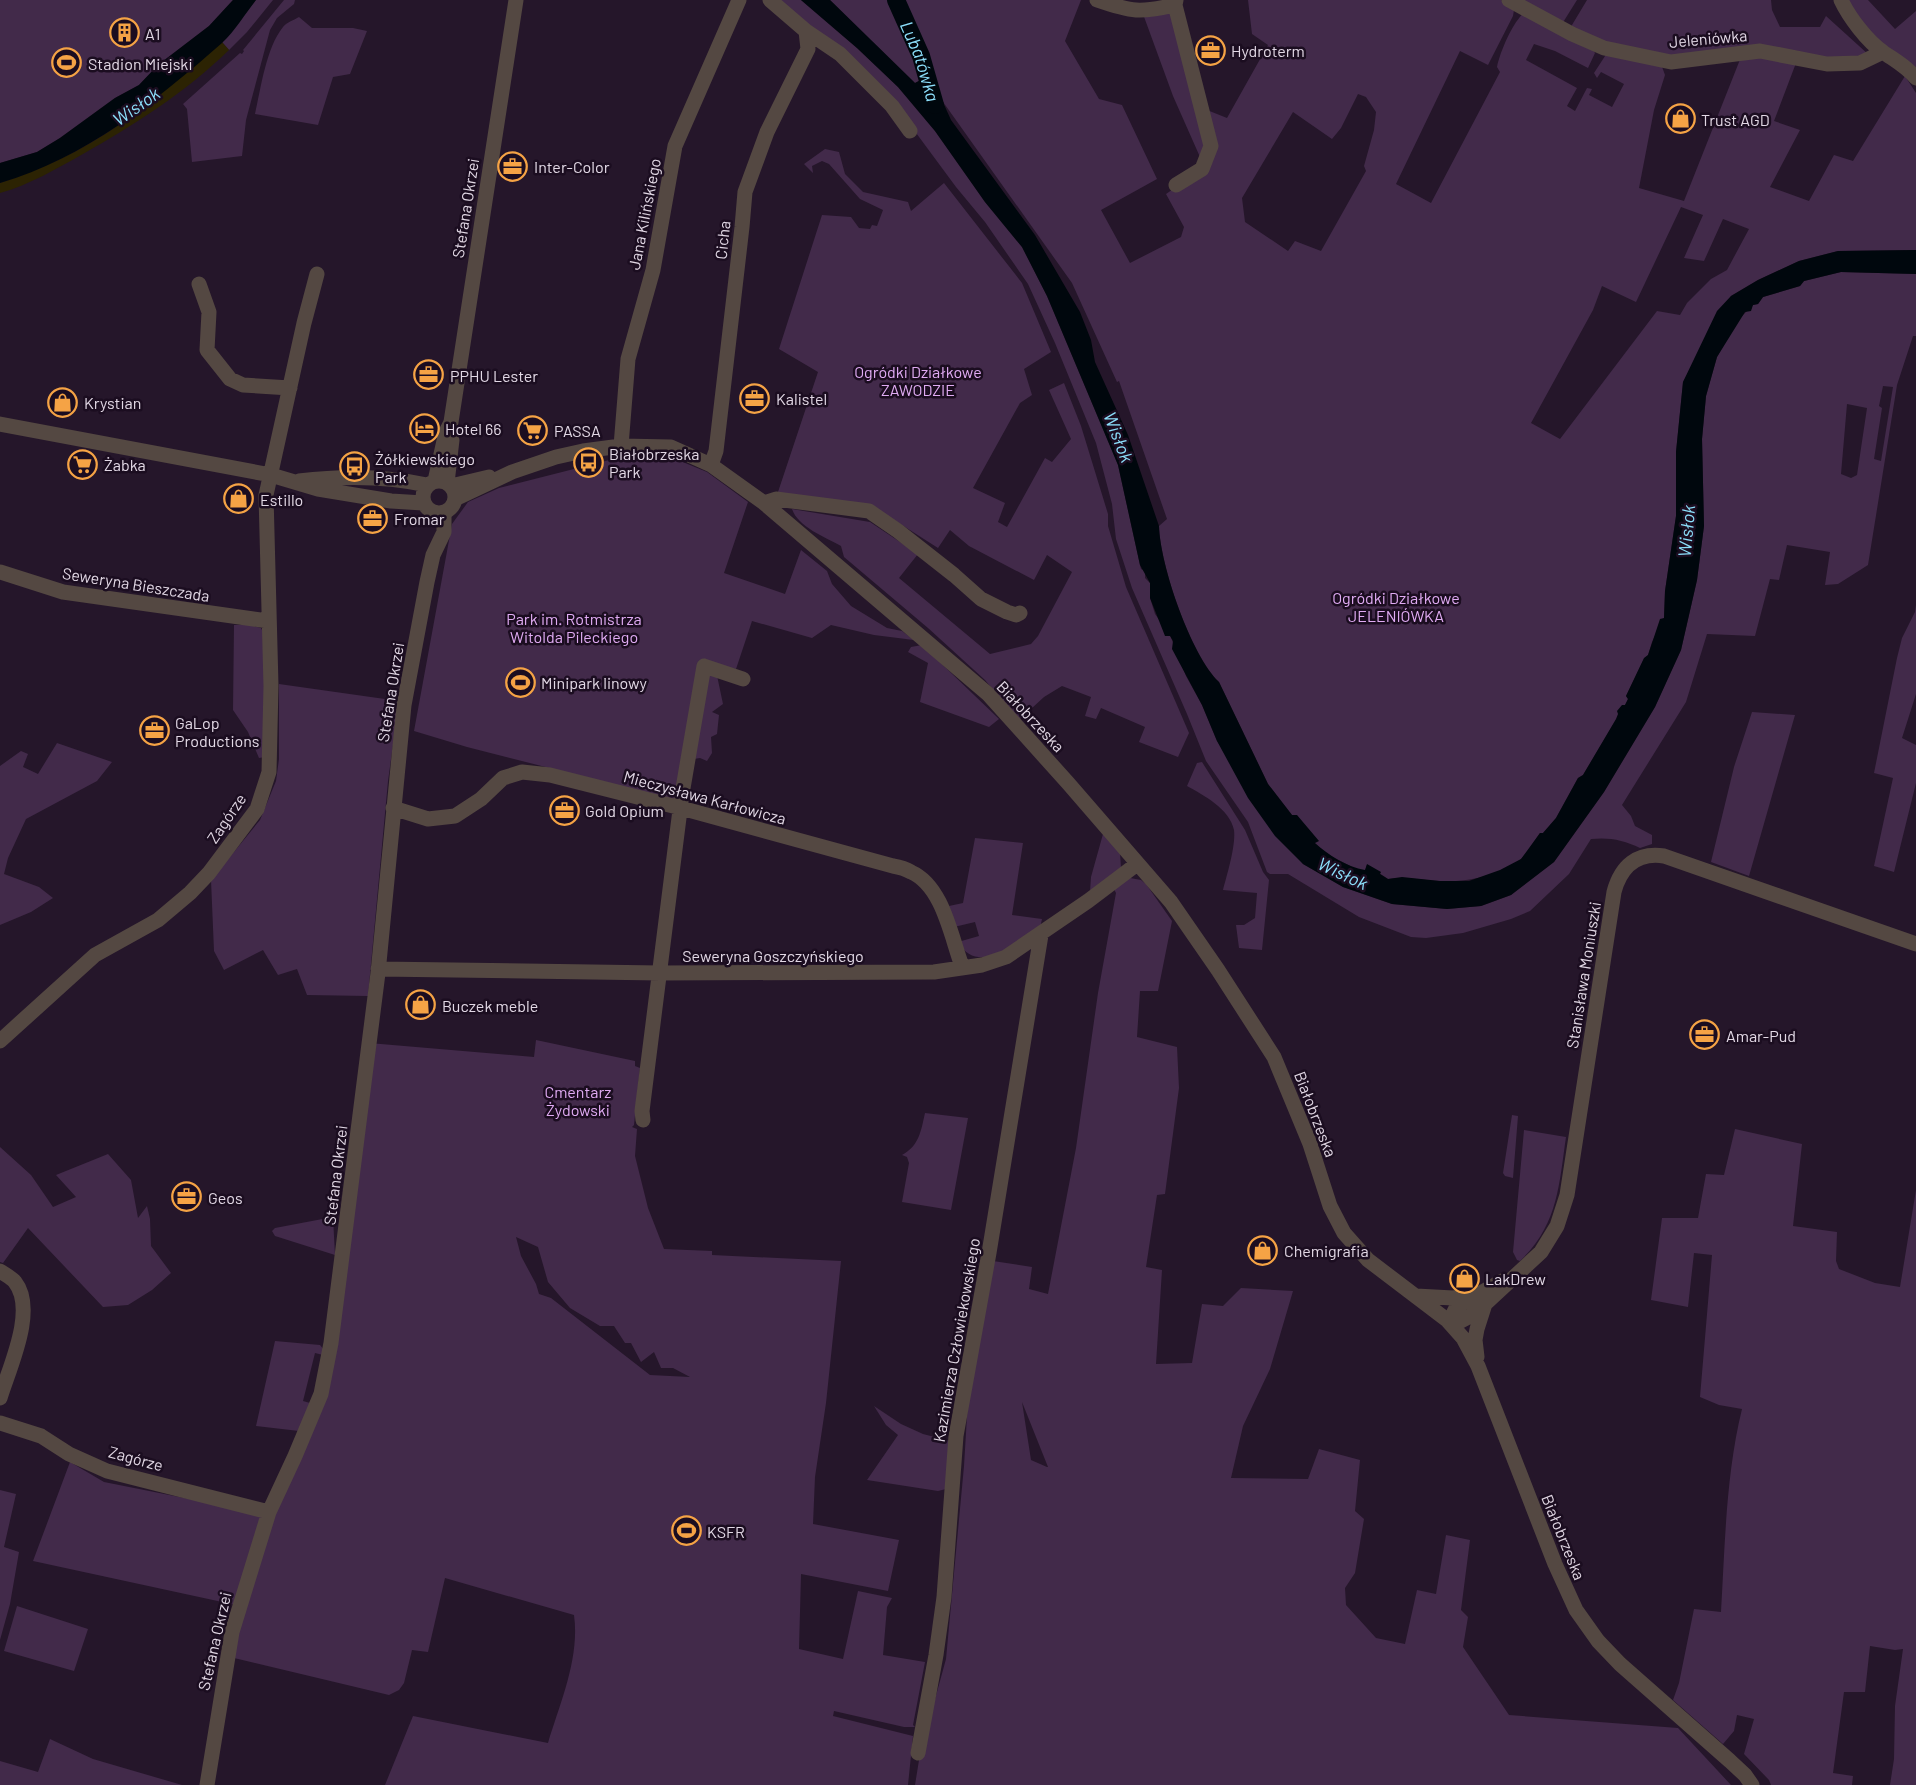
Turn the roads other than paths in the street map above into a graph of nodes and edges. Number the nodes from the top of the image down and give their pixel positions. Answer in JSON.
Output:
{"nodes":[{"id":1,"x":516,"y":0,"type":"edge"},
{"id":2,"x":739,"y":0,"type":"edge"},
{"id":3,"x":770,"y":0,"type":"edge"},
{"id":4,"x":1097,"y":0,"type":"edge"},
{"id":5,"x":1509,"y":0,"type":"edge"},
{"id":6,"x":1841,"y":0,"type":"edge"},
{"id":7,"x":1176,"y":2,"type":"edge"},
{"id":8,"x":806,"y":31,"type":"junction"},
{"id":9,"x":1883,"y":52,"type":"junction"},
{"id":10,"x":1916,"y":78,"type":"edge"},
{"id":11,"x":910,"y":131,"type":"dead end"},
{"id":12,"x":1176,"y":185,"type":"dead end"},
{"id":13,"x":317,"y":274,"type":"dead end"},
{"id":14,"x":199,"y":284,"type":"dead end"},
{"id":15,"x":290,"y":388,"type":"junction"},
{"id":16,"x":451,"y":422,"type":"junction"},
{"id":17,"x":0,"y":424,"type":"edge"},
{"id":18,"x":621,"y":446,"type":"junction"},
{"id":19,"x":451,"y":462,"type":"junction"},
{"id":20,"x":711,"y":465,"type":"junction"},
{"id":21,"x":512,"y":472,"type":"junction"},
{"id":22,"x":271,"y":475,"type":"junction"},
{"id":23,"x":471,"y":480,"type":"junction"},
{"id":24,"x":296,"y":481,"type":"junction"},
{"id":25,"x":443,"y":487,"type":"junction"},
{"id":26,"x":764,"y":503,"type":"junction"},
{"id":27,"x":433,"y":509,"type":"junction"},
{"id":28,"x":0,"y":572,"type":"edge"},
{"id":29,"x":1020,"y":613,"type":"dead end"},
{"id":30,"x":268,"y":621,"type":"junction"},
{"id":31,"x":743,"y":679,"type":"dead end"},
{"id":32,"x":393,"y":808,"type":"junction"},
{"id":33,"x":681,"y":808,"type":"junction"},
{"id":34,"x":1137,"y":864,"type":"junction"},
{"id":35,"x":1041,"y":935,"type":"junction"},
{"id":36,"x":1916,"y":944,"type":"edge"},
{"id":37,"x":962,"y":966,"type":"junction"},
{"id":38,"x":378,"y":969,"type":"junction"},
{"id":39,"x":660,"y":973,"type":"junction"},
{"id":40,"x":0,"y":1041,"type":"edge"},
{"id":41,"x":643,"y":1120,"type":"dead end"},
{"id":42,"x":0,"y":1271,"type":"edge"},
{"id":43,"x":1416,"y":1296,"type":"junction"},
{"id":44,"x":1479,"y":1300,"type":"junction"},
{"id":45,"x":1453,"y":1325,"type":"junction"},
{"id":46,"x":1478,"y":1366,"type":"junction"},
{"id":47,"x":0,"y":1398,"type":"edge"},
{"id":48,"x":0,"y":1423,"type":"edge"},
{"id":49,"x":269,"y":1512,"type":"junction"},
{"id":50,"x":918,"y":1753,"type":"dead end"},
{"id":51,"x":207,"y":1785,"type":"edge"},
{"id":52,"x":1752,"y":1785,"type":"edge"}],
"edges":[{"from":1,"to":16,"type":"street","name":"Stefana Okrzei"},
{"from":2,"to":18,"type":"street","name":"Jana Kilińskiego"},
{"from":3,"to":8,"type":"street"},
{"from":4,"to":7,"type":"street"},
{"from":5,"to":9,"type":"street","name":"Jeleniówka"},
{"from":6,"to":9,"type":"street"},
{"from":7,"to":12,"type":"street"},
{"from":8,"to":11,"type":"street"},
{"from":8,"to":20,"type":"street","name":"Cicha"},
{"from":9,"to":10,"type":"street"},
{"from":13,"to":15,"type":"street","name":"Zagórze"},
{"from":14,"to":15,"type":"street"},
{"from":15,"to":22,"type":"street","name":"Zagórze"},
{"from":16,"to":19,"type":"street","name":"Stefana Okrzei"},
{"from":16,"to":25,"type":"street","name":"Stefana Okrzei"},
{"from":17,"to":22,"type":"street"},
{"from":18,"to":20,"type":"street","name":"Białobrzeska"},
{"from":18,"to":21,"type":"street","name":"Białobrzeska"},
{"from":19,"to":23,"type":"street"},
{"from":19,"to":25,"type":"street","name":"Stefana Okrzei"},
{"from":20,"to":26,"type":"street","name":"Białobrzeska"},
{"from":21,"to":23,"type":"street","name":"Białobrzeska"},
{"from":21,"to":25,"type":"street","name":"Białobrzeska"},
{"from":22,"to":24,"type":"street"},
{"from":22,"to":30,"type":"street","name":"Zagórze"},
{"from":23,"to":25,"type":"street","name":"Białobrzeska"},
{"from":24,"to":25,"type":"street"},
{"from":24,"to":27,"type":"street"},
{"from":25,"to":27,"type":"street","name":"Stefana Okrzei"},
{"from":25,"to":27,"type":"street"},
{"from":26,"to":29,"type":"street"},
{"from":26,"to":34,"type":"street","name":"Białobrzeska"},
{"from":27,"to":32,"type":"street","name":"Stefana Okrzei"},
{"from":28,"to":30,"type":"street","name":"Seweryna Bieszczada"},
{"from":30,"to":40,"type":"street","name":"Zagórze"},
{"from":31,"to":33,"type":"street"},
{"from":32,"to":33,"type":"street","name":"Mieczysława Karłowicza"},
{"from":32,"to":38,"type":"street","name":"Stefana Okrzei"},
{"from":33,"to":37,"type":"street","name":"Mieczysława Karłowicza"},
{"from":33,"to":39,"type":"street"},
{"from":34,"to":35,"type":"street","name":"Seweryna Goszczyńskiego"},
{"from":34,"to":43,"type":"street","name":"Białobrzeska"},
{"from":35,"to":37,"type":"street","name":"Seweryna Goszczyńskiego"},
{"from":35,"to":50,"type":"street","name":"Kazimierza Człowiekowskiego"},
{"from":36,"to":44,"type":"street","name":"Stanisława Moniuszki"},
{"from":37,"to":39,"type":"street","name":"Seweryna Goszczyńskiego"},
{"from":38,"to":39,"type":"street","name":"Seweryna Goszczyńskiego"},
{"from":38,"to":49,"type":"street","name":"Stefana Okrzei"},
{"from":39,"to":41,"type":"street"},
{"from":42,"to":47,"type":"street"},
{"from":43,"to":44,"type":"street"},
{"from":43,"to":45,"type":"street","name":"Białobrzeska"},
{"from":44,"to":45,"type":"street","name":"Stanisława Moniuszki"},
{"from":44,"to":46,"type":"street"},
{"from":45,"to":46,"type":"street","name":"Białobrzeska"},
{"from":46,"to":52,"type":"street","name":"Białobrzeska"},
{"from":48,"to":49,"type":"street","name":"Zagórze"},
{"from":49,"to":51,"type":"street","name":"Stefana Okrzei"}]}
